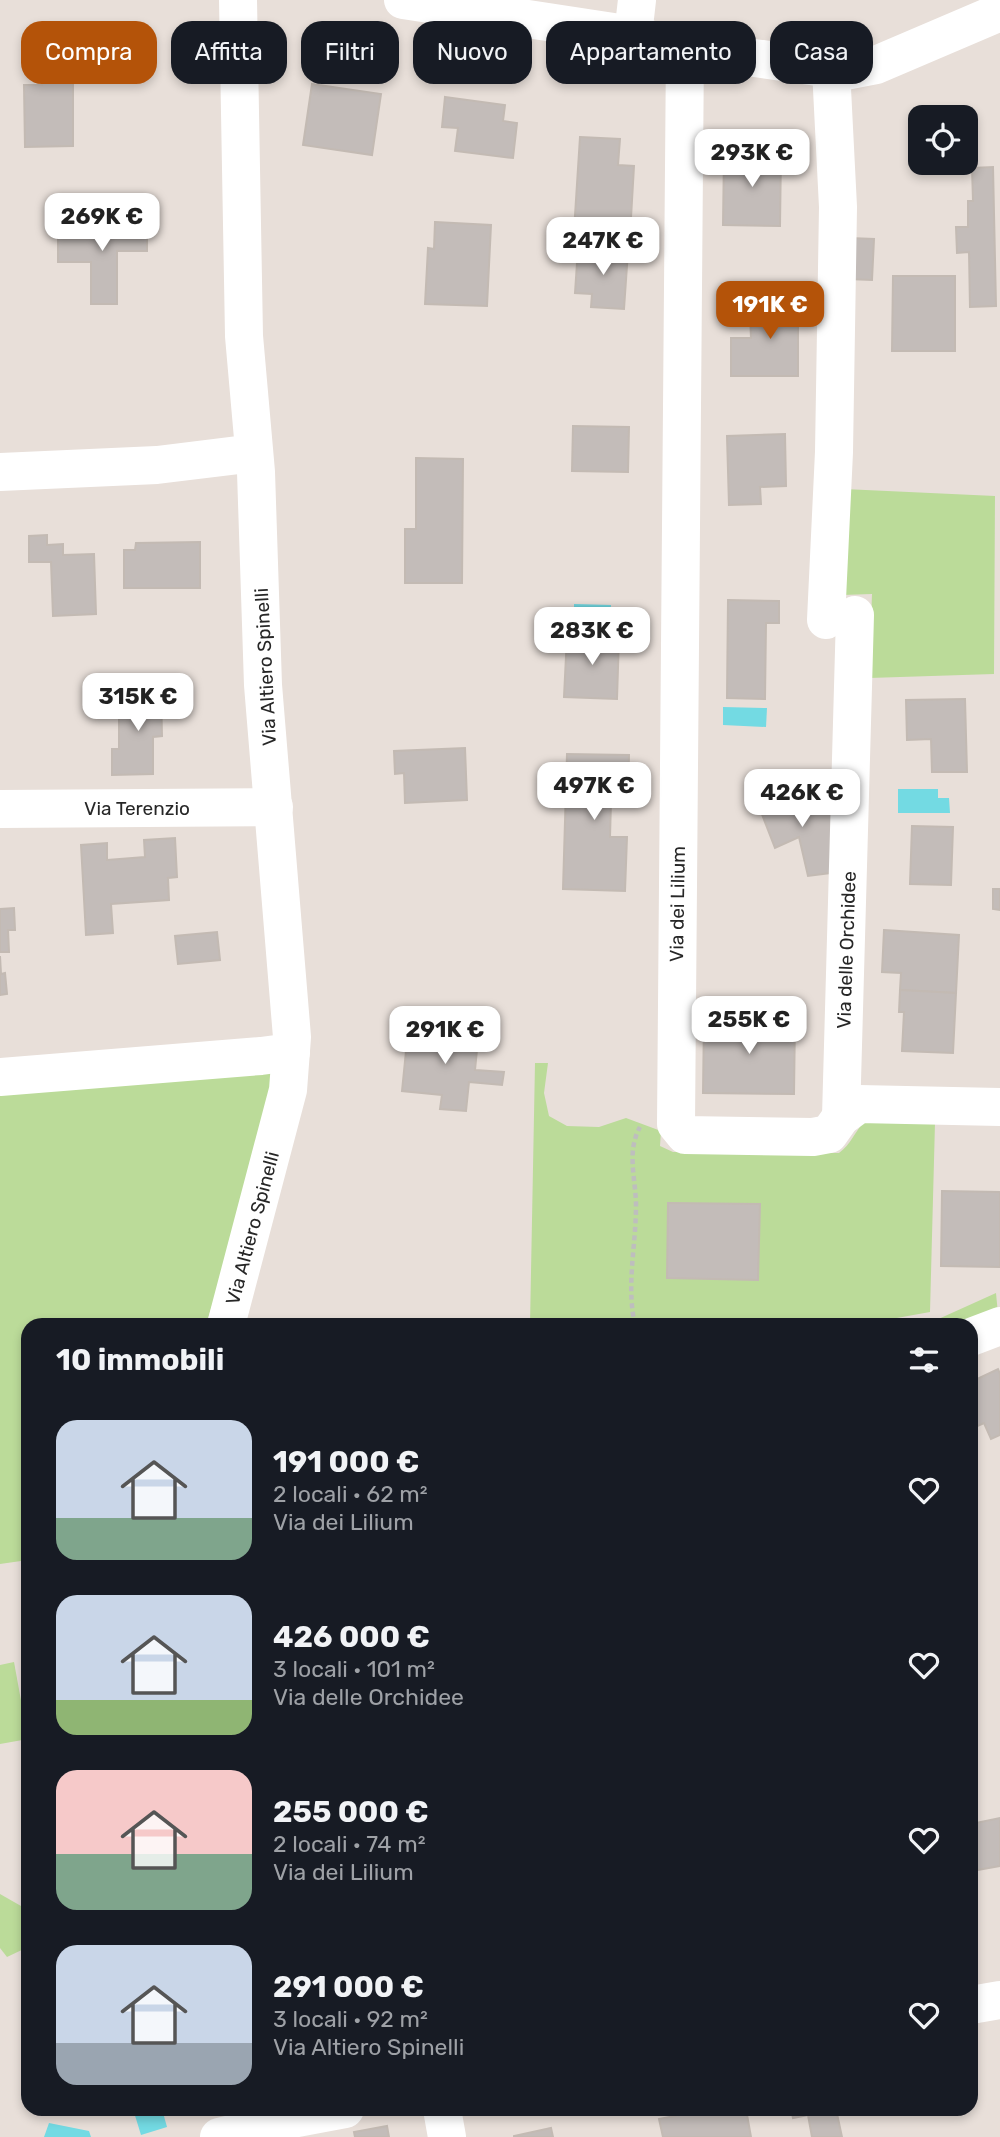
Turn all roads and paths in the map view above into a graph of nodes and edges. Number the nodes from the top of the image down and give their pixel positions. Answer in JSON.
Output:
{"nodes":[{"id":1,"x":237,"y":0,"type":"edge"},
{"id":2,"x":403,"y":0,"type":"edge"},
{"id":3,"x":1000,"y":12,"type":"edge"},
{"id":4,"x":635,"y":18,"type":"edge"},
{"id":5,"x":873,"y":66,"type":"edge"},
{"id":6,"x":685,"y":84,"type":"edge"},
{"id":7,"x":832,"y":84,"type":"edge"},
{"id":8,"x":253,"y":443,"type":"junction"},
{"id":9,"x":0,"y":454,"type":"edge"},
{"id":10,"x":0,"y":472,"type":"edge"},
{"id":11,"x":274,"y":807,"type":"junction"},
{"id":12,"x":0,"y":809,"type":"edge"},
{"id":13,"x":291,"y":1052,"type":"junction"},
{"id":14,"x":0,"y":1077,"type":"edge"},
{"id":15,"x":1000,"y":1107,"type":"edge"},
{"id":16,"x":841,"y":1117,"type":"junction"},
{"id":17,"x":676,"y":1124,"type":"junction"},
{"id":18,"x":228,"y":1318,"type":"edge"},
{"id":19,"x":633,"y":1318,"type":"edge"},
{"id":20,"x":1000,"y":1326,"type":"edge"},
{"id":21,"x":978,"y":1334,"type":"edge"},
{"id":22,"x":1000,"y":2000,"type":"edge"},
{"id":23,"x":978,"y":2004,"type":"edge"},
{"id":24,"x":308,"y":2116,"type":"edge"},
{"id":25,"x":443,"y":2116,"type":"edge"},
{"id":26,"x":219,"y":2137,"type":"edge"},
{"id":27,"x":447,"y":2137,"type":"edge"}],
"edges":[{"from":1,"to":8,"type":"street","name":"Via Altiero Spinelli"},
{"from":2,"to":4,"type":"street"},
{"from":3,"to":5,"type":"street"},
{"from":6,"to":17,"type":"street","name":"Via dei Lilium"},
{"from":7,"to":16,"type":"street","name":"Via delle Orchidee"},
{"from":8,"to":9,"type":"street"},
{"from":8,"to":10,"type":"street"},
{"from":8,"to":11,"type":"street","name":"Via Altiero Spinelli"},
{"from":11,"to":12,"type":"street","name":"Via Terenzio"},
{"from":11,"to":13,"type":"street","name":"Via Altiero Spinelli"},
{"from":13,"to":14,"type":"street"},
{"from":13,"to":18,"type":"street","name":"Via Altiero Spinelli"},
{"from":15,"to":16,"type":"street"},
{"from":16,"to":17,"type":"street"},
{"from":17,"to":19,"type":"path"},
{"from":20,"to":21,"type":"street"},
{"from":22,"to":23,"type":"street"},
{"from":24,"to":26,"type":"street"},
{"from":25,"to":27,"type":"street"}]}
